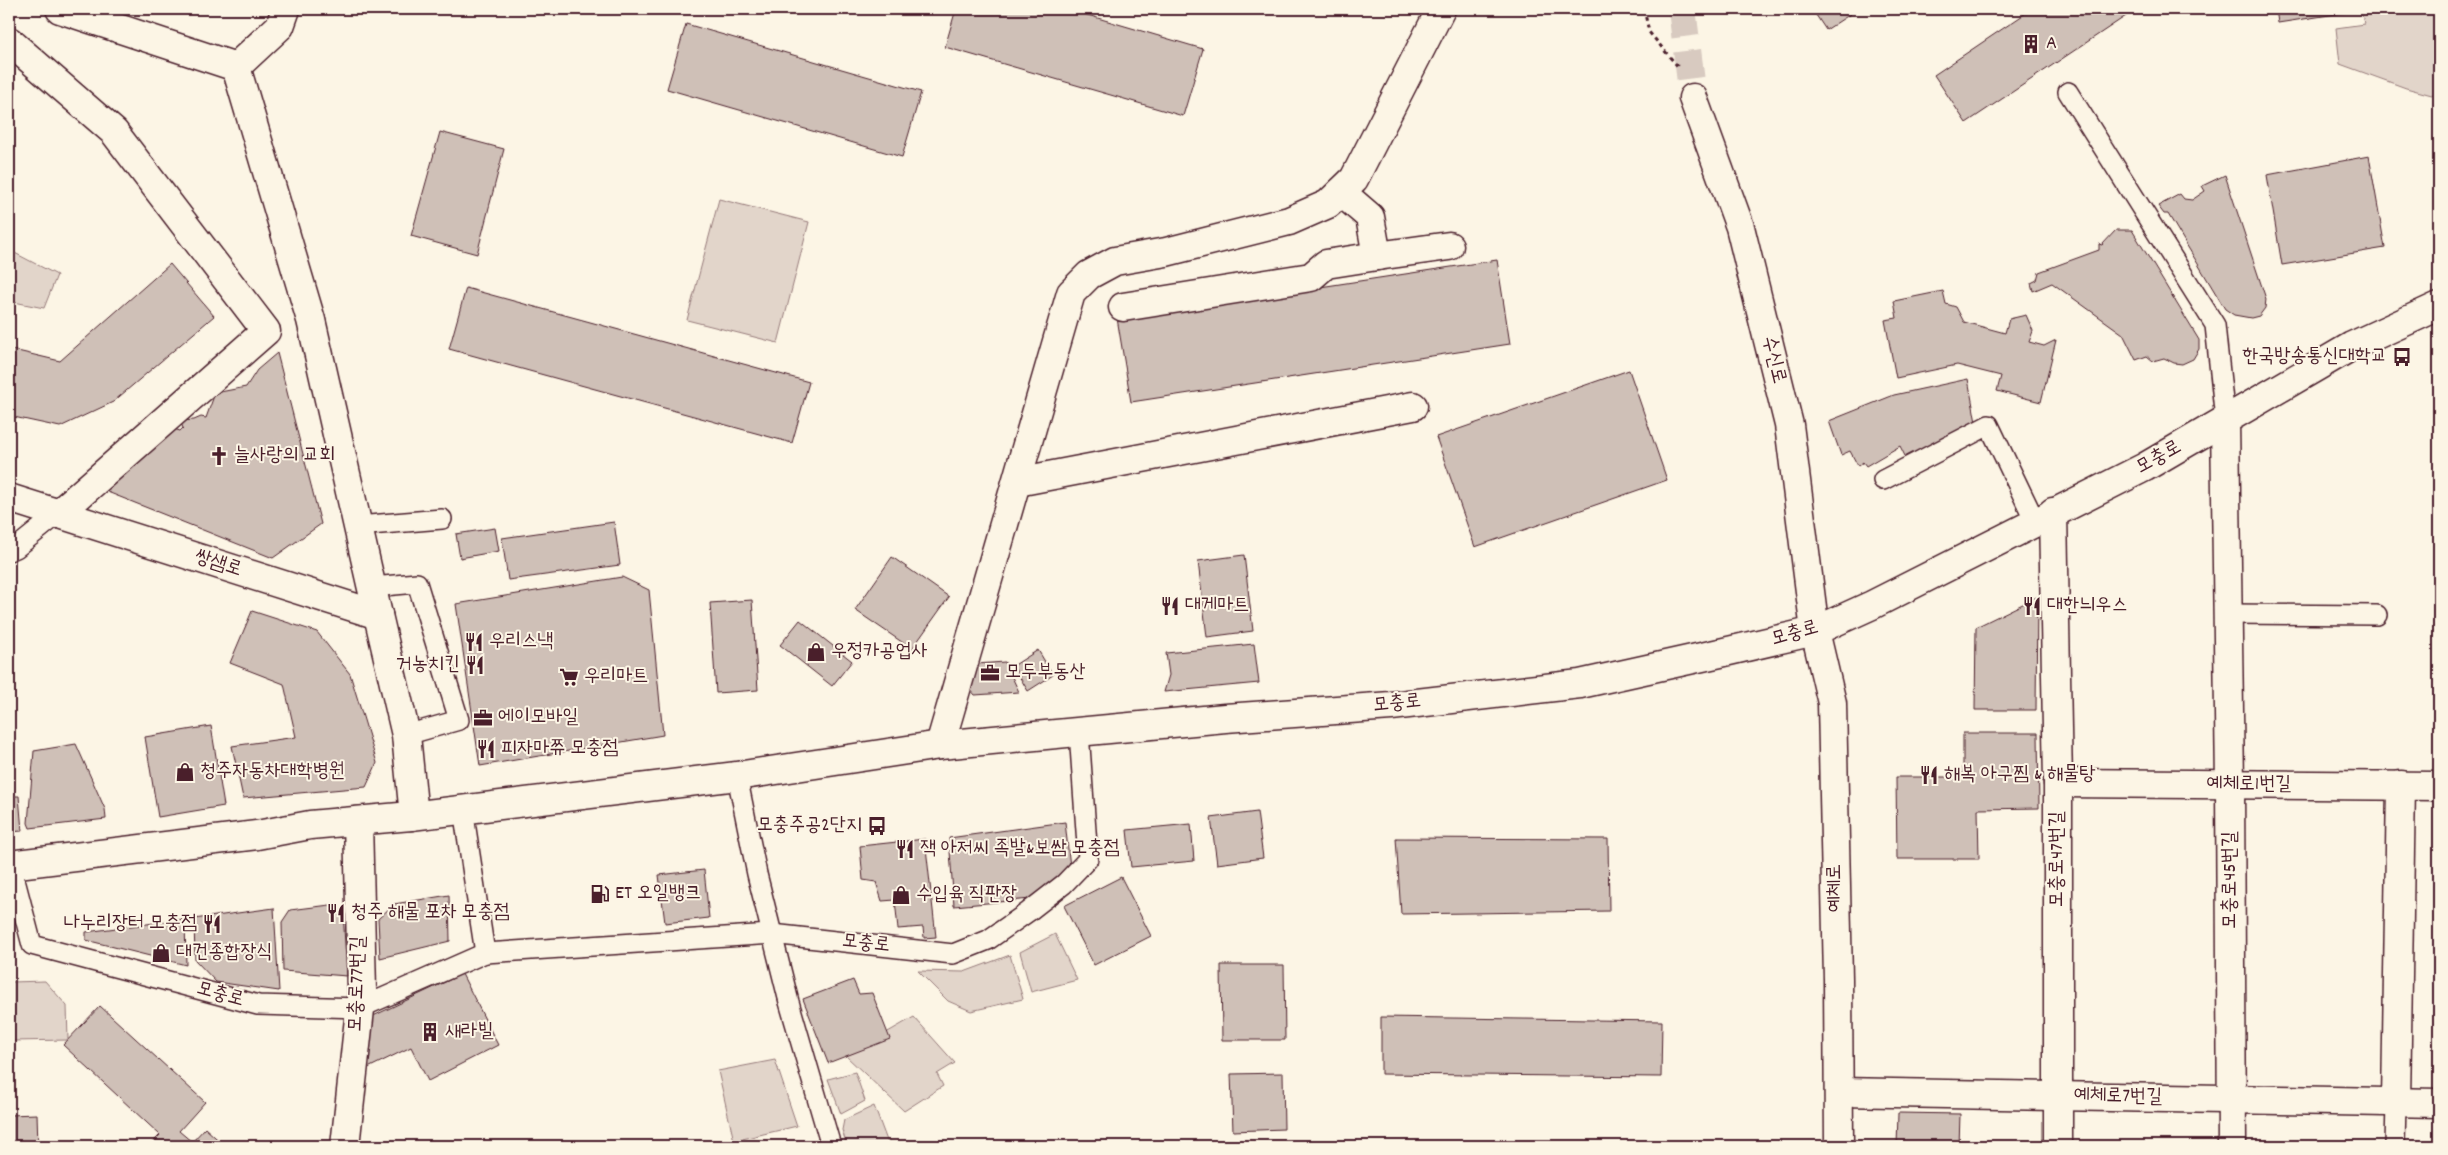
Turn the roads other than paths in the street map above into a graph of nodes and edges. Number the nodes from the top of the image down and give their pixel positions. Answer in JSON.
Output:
{"nodes":[{"id":1,"x":60,"y":9,"type":"edge"},
{"id":2,"x":286,"y":9,"type":"edge"},
{"id":3,"x":1442,"y":9,"type":"edge"},
{"id":4,"x":9,"y":41,"type":"edge"},
{"id":5,"x":236,"y":67,"type":"junction"},
{"id":6,"x":2068,"y":92,"type":"dead end"},
{"id":7,"x":1693,"y":98,"type":"tunnel mouth"},
{"id":8,"x":1341,"y":192,"type":"junction"},
{"id":9,"x":1449,"y":246,"type":"dead end"},
{"id":10,"x":1377,"y":256,"type":"junction"},
{"id":11,"x":2439,"y":306,"type":"edge"},
{"id":12,"x":1123,"y":307,"type":"dead end"},
{"id":13,"x":1413,"y":406,"type":"dead end"},
{"id":14,"x":2225,"y":420,"type":"junction"},
{"id":15,"x":1882,"y":480,"type":"dead end"},
{"id":16,"x":1017,"y":482,"type":"junction"},
{"id":17,"x":9,"y":498,"type":"edge"},
{"id":18,"x":58,"y":514,"type":"junction"},
{"id":19,"x":2044,"y":517,"type":"junction"},
{"id":20,"x":442,"y":519,"type":"dead end"},
{"id":21,"x":358,"y":526,"type":"junction"},
{"id":22,"x":9,"y":551,"type":"edge"},
{"id":23,"x":372,"y":588,"type":"junction"},
{"id":24,"x":2228,"y":614,"type":"junction"},
{"id":25,"x":378,"y":615,"type":"junction"},
{"id":26,"x":2377,"y":615,"type":"dead end"},
{"id":27,"x":1815,"y":631,"type":"junction"},
{"id":28,"x":1079,"y":732,"type":"junction"},
{"id":29,"x":406,"y":735,"type":"junction"},
{"id":30,"x":940,"y":745,"type":"junction"},
{"id":31,"x":737,"y":776,"type":"junction"},
{"id":32,"x":2058,"y":783,"type":"junction"},
{"id":33,"x":2230,"y":785,"type":"junction"},
{"id":34,"x":2401,"y":785,"type":"junction"},
{"id":35,"x":2439,"y":786,"type":"edge"},
{"id":36,"x":462,"y":809,"type":"junction"},
{"id":37,"x":411,"y":816,"type":"junction"},
{"id":38,"x":358,"y":822,"type":"junction"},
{"id":39,"x":10,"y":865,"type":"edge"},
{"id":40,"x":772,"y":934,"type":"junction"},
{"id":41,"x":485,"y":954,"type":"junction"},
{"id":42,"x":360,"y":1008,"type":"junction"},
{"id":43,"x":1840,"y":1092,"type":"junction"},
{"id":44,"x":2058,"y":1096,"type":"junction"},
{"id":45,"x":2233,"y":1098,"type":"junction"},
{"id":46,"x":2396,"y":1102,"type":"junction"},
{"id":47,"x":2439,"y":1103,"type":"edge"},
{"id":48,"x":345,"y":1146,"type":"edge"},
{"id":49,"x":831,"y":1146,"type":"edge"},
{"id":50,"x":1839,"y":1146,"type":"edge"},
{"id":51,"x":2058,"y":1146,"type":"edge"},
{"id":52,"x":2232,"y":1146,"type":"edge"},
{"id":53,"x":2395,"y":1146,"type":"edge"}],
"edges":[{"from":1,"to":5,"type":"street"},
{"from":2,"to":5,"type":"street"},
{"from":3,"to":8,"type":"street"},
{"from":4,"to":18,"type":"street"},
{"from":5,"to":21,"type":"street"},
{"from":6,"to":14,"type":"lane"},
{"from":7,"to":27,"type":"street","name":"수신로"},
{"from":8,"to":10,"type":"street"},
{"from":8,"to":16,"type":"street"},
{"from":9,"to":10,"type":"street"},
{"from":10,"to":12,"type":"street"},
{"from":11,"to":14,"type":"street","name":"모충로"},
{"from":13,"to":16,"type":"street"},
{"from":14,"to":19,"type":"street","name":"모충로"},
{"from":14,"to":24,"type":"street","name":"모충로45번길"},
{"from":15,"to":19,"type":"lane"},
{"from":16,"to":30,"type":"street"},
{"from":17,"to":18,"type":"street","name":"쌍샘로"},
{"from":18,"to":22,"type":"lane"},
{"from":18,"to":25,"type":"street","name":"쌍샘로"},
{"from":19,"to":27,"type":"street","name":"모충로"},
{"from":19,"to":32,"type":"street","name":"모충로47번길"},
{"from":20,"to":21,"type":"lane"},
{"from":21,"to":23,"type":"street"},
{"from":23,"to":25,"type":"street"},
{"from":23,"to":29,"type":"lane"},
{"from":24,"to":26,"type":"lane"},
{"from":24,"to":33,"type":"street","name":"모충로45번길"},
{"from":25,"to":29,"type":"street"},
{"from":27,"to":28,"type":"street","name":"모충로"},
{"from":27,"to":43,"type":"street","name":"예체로"},
{"from":28,"to":30,"type":"street","name":"모충로"},
{"from":28,"to":40,"type":"lane","name":"모충로"},
{"from":29,"to":37,"type":"street"},
{"from":30,"to":31,"type":"street","name":"모충로"},
{"from":31,"to":36,"type":"street","name":"모충로"},
{"from":31,"to":40,"type":"lane"},
{"from":32,"to":33,"type":"street","name":"예체로1번길"},
{"from":32,"to":44,"type":"street","name":"모충로47번길"},
{"from":33,"to":34,"type":"street","name":"예체로1번길"},
{"from":33,"to":45,"type":"street","name":"모충로45번길"},
{"from":34,"to":35,"type":"street","name":"예체로1번길"},
{"from":34,"to":46,"type":"street"},
{"from":36,"to":37,"type":"street","name":"모충로"},
{"from":36,"to":41,"type":"lane"},
{"from":37,"to":38,"type":"street","name":"모충로"},
{"from":38,"to":39,"type":"street","name":"모충로"},
{"from":38,"to":42,"type":"street","name":"모충로77번길"},
{"from":39,"to":42,"type":"lane","name":"모충로"},
{"from":40,"to":41,"type":"lane","name":"모충로"},
{"from":40,"to":49,"type":"lane"},
{"from":41,"to":42,"type":"lane","name":"모충로"},
{"from":42,"to":48,"type":"street","name":"모충로77번길"},
{"from":43,"to":44,"type":"street","name":"예체로7번길"},
{"from":43,"to":50,"type":"street","name":"예체로"},
{"from":44,"to":45,"type":"street","name":"예체로7번길"},
{"from":44,"to":51,"type":"street","name":"모충로47번길"},
{"from":45,"to":46,"type":"street","name":"예체로7번길"},
{"from":45,"to":52,"type":"street","name":"모충로45번길"},
{"from":46,"to":47,"type":"street","name":"예체로7번길"},
{"from":46,"to":53,"type":"lane"}]}
